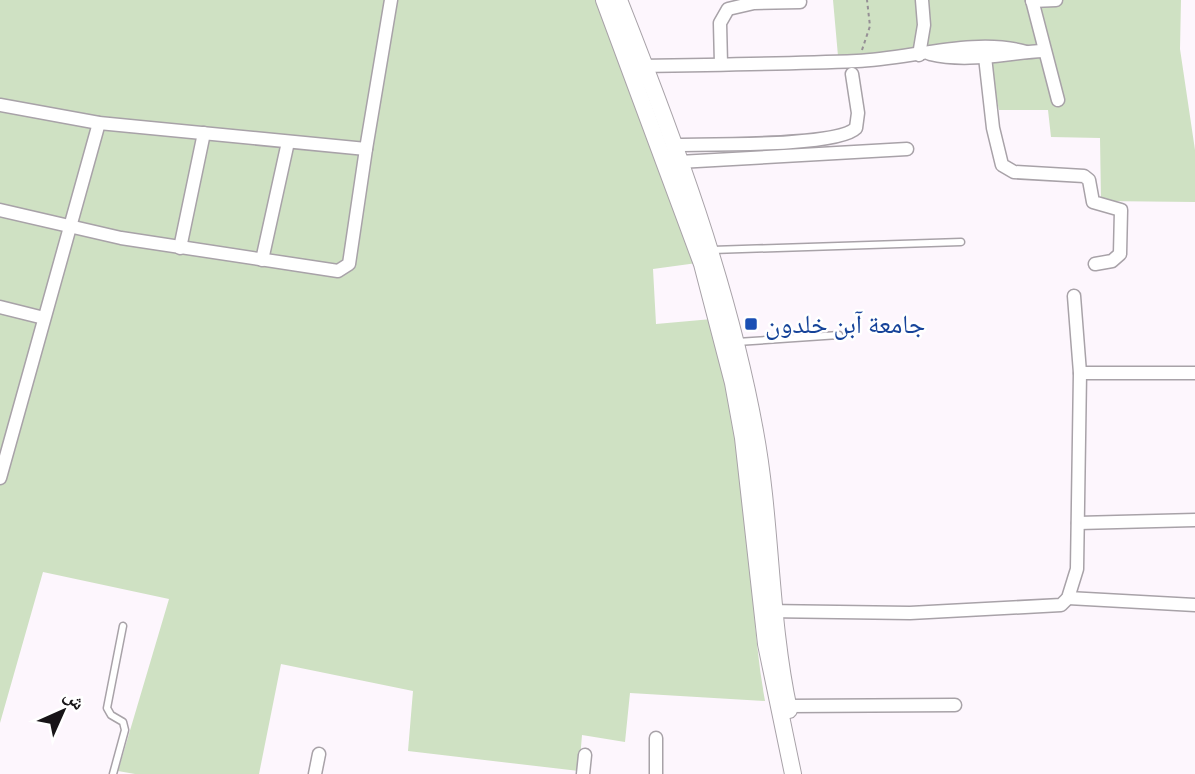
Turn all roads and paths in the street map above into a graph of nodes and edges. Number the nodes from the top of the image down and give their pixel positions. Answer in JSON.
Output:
{"nodes":[{"id":1,"x":391,"y":0,"type":"edge"},
{"id":2,"x":604,"y":0,"type":"edge"},
{"id":3,"x":619,"y":0,"type":"edge"},
{"id":4,"x":867,"y":0,"type":"edge"},
{"id":5,"x":922,"y":0,"type":"edge"},
{"id":6,"x":1056,"y":0,"type":"edge"},
{"id":7,"x":1032,"y":1,"type":"edge"},
{"id":8,"x":800,"y":2,"type":"dead end"},
{"id":9,"x":1043,"y":51,"type":"junction"},
{"id":10,"x":984,"y":53,"type":"junction"},
{"id":11,"x":924,"y":55,"type":"junction"},
{"id":12,"x":858,"y":61,"type":"junction"},
{"id":13,"x":721,"y":64,"type":"junction"},
{"id":14,"x":637,"y":66,"type":"junction"},
{"id":15,"x":852,"y":74,"type":"dead end"},
{"id":16,"x":1058,"y":100,"type":"dead end"},
{"id":17,"x":0,"y":105,"type":"edge"},
{"id":18,"x":99,"y":122,"type":"junction"},
{"id":19,"x":204,"y":133,"type":"junction"},
{"id":20,"x":288,"y":142,"type":"junction"},
{"id":21,"x":673,"y":145,"type":"junction"},
{"id":22,"x":366,"y":149,"type":"junction"},
{"id":23,"x":907,"y":149,"type":"dead end"},
{"id":24,"x":679,"y":162,"type":"junction"},
{"id":25,"x":0,"y":211,"type":"edge"},
{"id":26,"x":70,"y":228,"type":"junction"},
{"id":27,"x":961,"y":242,"type":"dead end"},
{"id":28,"x":180,"y":248,"type":"junction"},
{"id":29,"x":710,"y":250,"type":"junction"},
{"id":30,"x":262,"y":260,"type":"junction"},
{"id":31,"x":1095,"y":264,"type":"dead end"},
{"id":32,"x":1074,"y":296,"type":"dead end"},
{"id":33,"x":0,"y":307,"type":"edge"},
{"id":34,"x":44,"y":318,"type":"junction"},
{"id":35,"x":839,"y":335,"type":"dead end"},
{"id":36,"x":735,"y":342,"type":"junction"},
{"id":37,"x":1080,"y":373,"type":"junction"},
{"id":38,"x":1195,"y":373,"type":"edge"},
{"id":39,"x":3,"y":457,"type":"edge"},
{"id":40,"x":0,"y":478,"type":"edge"},
{"id":41,"x":1195,"y":520,"type":"edge"},
{"id":42,"x":1078,"y":523,"type":"junction"},
{"id":43,"x":1068,"y":598,"type":"junction"},
{"id":44,"x":1195,"y":605,"type":"edge"},
{"id":45,"x":768,"y":611,"type":"junction"},
{"id":46,"x":123,"y":626,"type":"dead end"},
{"id":47,"x":955,"y":705,"type":"dead end"},
{"id":48,"x":788,"y":706,"type":"junction"},
{"id":49,"x":656,"y":738,"type":"dead end"},
{"id":50,"x":319,"y":754,"type":"dead end"},
{"id":51,"x":585,"y":755,"type":"dead end"},
{"id":52,"x":113,"y":774,"type":"edge"},
{"id":53,"x":315,"y":774,"type":"edge"},
{"id":54,"x":583,"y":774,"type":"edge"},
{"id":55,"x":656,"y":774,"type":"edge"},
{"id":56,"x":793,"y":774,"type":"edge"},
{"id":57,"x":804,"y":774,"type":"edge"}],
"edges":[{"from":1,"to":22,"type":"street"},
{"from":2,"to":14,"type":"main road"},
{"from":3,"to":14,"type":"main road"},
{"from":4,"to":12,"type":"path"},
{"from":5,"to":11,"type":"street"},
{"from":6,"to":7,"type":"street"},
{"from":7,"to":9,"type":"street"},
{"from":8,"to":13,"type":"street"},
{"from":9,"to":10,"type":"street"},
{"from":9,"to":16,"type":"street"},
{"from":10,"to":11,"type":"street"},
{"from":10,"to":31,"type":"street"},
{"from":11,"to":12,"type":"street"},
{"from":12,"to":13,"type":"street"},
{"from":13,"to":14,"type":"street"},
{"from":14,"to":21,"type":"main road"},
{"from":14,"to":45,"type":"main road"},
{"from":15,"to":21,"type":"street"},
{"from":17,"to":18,"type":"street"},
{"from":18,"to":19,"type":"street"},
{"from":18,"to":26,"type":"street"},
{"from":19,"to":20,"type":"street"},
{"from":19,"to":28,"type":"street"},
{"from":20,"to":22,"type":"street"},
{"from":20,"to":30,"type":"street"},
{"from":21,"to":24,"type":"main road"},
{"from":22,"to":30,"type":"street"},
{"from":23,"to":24,"type":"street"},
{"from":24,"to":29,"type":"main road"},
{"from":25,"to":26,"type":"street"},
{"from":26,"to":28,"type":"street"},
{"from":26,"to":34,"type":"street"},
{"from":27,"to":29,"type":"lane"},
{"from":28,"to":30,"type":"street"},
{"from":29,"to":36,"type":"main road"},
{"from":32,"to":37,"type":"street"},
{"from":33,"to":34,"type":"street"},
{"from":34,"to":39,"type":"street"},
{"from":35,"to":36,"type":"lane"},
{"from":36,"to":45,"type":"main road"},
{"from":37,"to":38,"type":"street"},
{"from":37,"to":42,"type":"street"},
{"from":39,"to":40,"type":"street"},
{"from":41,"to":42,"type":"street"},
{"from":42,"to":43,"type":"street"},
{"from":43,"to":44,"type":"street"},
{"from":43,"to":45,"type":"street"},
{"from":45,"to":48,"type":"main road"},
{"from":45,"to":56,"type":"main road"},
{"from":46,"to":52,"type":"lane"},
{"from":47,"to":48,"type":"street"},
{"from":48,"to":57,"type":"main road"},
{"from":49,"to":55,"type":"street"},
{"from":50,"to":53,"type":"street"},
{"from":51,"to":54,"type":"street"}]}
